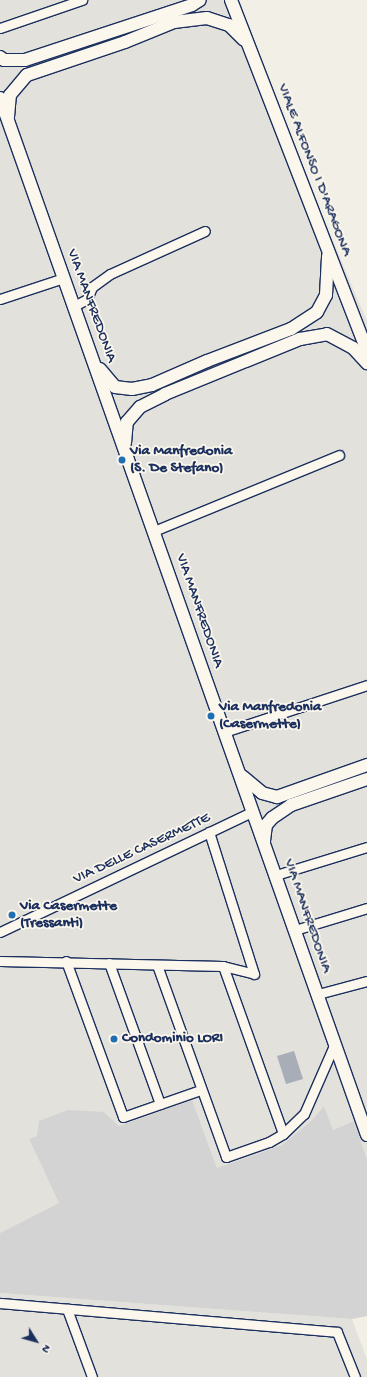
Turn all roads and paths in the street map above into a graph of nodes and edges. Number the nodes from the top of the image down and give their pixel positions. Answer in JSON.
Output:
{"nodes":[{"id":1,"x":82,"y":0,"type":"edge"},
{"id":2,"x":200,"y":0,"type":"edge"},
{"id":3,"x":231,"y":0,"type":"edge"},
{"id":4,"x":0,"y":28,"type":"edge"},
{"id":5,"x":247,"y":43,"type":"junction"},
{"id":6,"x":0,"y":57,"type":"edge"},
{"id":7,"x":0,"y":98,"type":"edge"},
{"id":8,"x":8,"y":121,"type":"junction"},
{"id":9,"x":204,"y":231,"type":"dead end"},
{"id":10,"x":328,"y":249,"type":"junction"},
{"id":11,"x":64,"y":278,"type":"junction"},
{"id":12,"x":0,"y":299,"type":"edge"},
{"id":13,"x":74,"y":306,"type":"junction"},
{"id":14,"x":367,"y":351,"type":"edge"},
{"id":15,"x":92,"y":356,"type":"junction"},
{"id":16,"x":367,"y":364,"type":"edge"},
{"id":17,"x":125,"y":450,"type":"junction"},
{"id":18,"x":339,"y":455,"type":"dead end"},
{"id":19,"x":154,"y":531,"type":"junction"},
{"id":20,"x":367,"y":685,"type":"edge"},
{"id":21,"x":224,"y":732,"type":"junction"},
{"id":22,"x":367,"y":765,"type":"edge"},
{"id":23,"x":240,"y":774,"type":"junction"},
{"id":24,"x":367,"y":779,"type":"edge"},
{"id":25,"x":252,"y":812,"type":"junction"},
{"id":26,"x":209,"y":832,"type":"junction"},
{"id":27,"x":264,"y":842,"type":"junction"},
{"id":28,"x":367,"y":847,"type":"edge"},
{"id":29,"x":276,"y":875,"type":"junction"},
{"id":30,"x":367,"y":908,"type":"edge"},
{"id":31,"x":296,"y":930,"type":"junction"},
{"id":32,"x":0,"y":932,"type":"edge"},
{"id":33,"x":0,"y":961,"type":"edge"},
{"id":34,"x":66,"y":961,"type":"junction"},
{"id":35,"x":109,"y":963,"type":"junction"},
{"id":36,"x":156,"y":965,"type":"junction"},
{"id":37,"x":222,"y":966,"type":"junction"},
{"id":38,"x":367,"y":981,"type":"edge"},
{"id":39,"x":318,"y":994,"type":"junction"},
{"id":40,"x":335,"y":1043,"type":"junction"},
{"id":41,"x":200,"y":1090,"type":"junction"},
{"id":42,"x":160,"y":1104,"type":"junction"},
{"id":43,"x":283,"y":1134,"type":"junction"},
{"id":44,"x":367,"y":1135,"type":"edge"},
{"id":45,"x":0,"y":1303,"type":"edge"},
{"id":46,"x":67,"y":1309,"type":"junction"},
{"id":47,"x":92,"y":1377,"type":"edge"},
{"id":48,"x":355,"y":1377,"type":"edge"}],
"edges":[{"from":1,"to":4,"type":"street"},
{"from":2,"to":6,"type":"main road"},
{"from":3,"to":5,"type":"main road","name":"VIALE ALFONSO I D'ARAGONA"},
{"from":5,"to":8,"type":"main road"},
{"from":5,"to":10,"type":"main road","name":"VIALE ALFONSO I D'ARAGONA"},
{"from":7,"to":8,"type":"main road","name":"VIA MANFREDONIA"},
{"from":8,"to":11,"type":"main road","name":"VIA MANFREDONIA"},
{"from":9,"to":13,"type":"street"},
{"from":10,"to":14,"type":"main road","name":"VIALE ALFONSO I D'ARAGONA"},
{"from":10,"to":15,"type":"main road"},
{"from":11,"to":12,"type":"street"},
{"from":11,"to":13,"type":"main road","name":"VIA MANFREDONIA"},
{"from":13,"to":15,"type":"main road","name":"VIA MANFREDONIA"},
{"from":15,"to":17,"type":"main road","name":"VIA MANFREDONIA"},
{"from":16,"to":17,"type":"main road"},
{"from":17,"to":19,"type":"main road","name":"VIA MANFREDONIA"},
{"from":18,"to":19,"type":"street"},
{"from":19,"to":21,"type":"main road","name":"VIA MANFREDONIA"},
{"from":20,"to":21,"type":"street"},
{"from":21,"to":23,"type":"main road","name":"VIA MANFREDONIA"},
{"from":22,"to":23,"type":"main road"},
{"from":23,"to":25,"type":"main road","name":"VIA MANFREDONIA"},
{"from":24,"to":27,"type":"main road"},
{"from":25,"to":26,"type":"street","name":"VIA DELLE CASERMETTE"},
{"from":25,"to":27,"type":"main road","name":"VIA MANFREDONIA"},
{"from":26,"to":32,"type":"street","name":"VIA DELLE CASERMETTE"},
{"from":26,"to":37,"type":"street"},
{"from":27,"to":29,"type":"main road","name":"VIA MANFREDONIA"},
{"from":28,"to":29,"type":"street"},
{"from":29,"to":31,"type":"main road","name":"VIA MANFREDONIA"},
{"from":30,"to":31,"type":"street"},
{"from":31,"to":39,"type":"main road","name":"VIA MANFREDONIA"},
{"from":33,"to":34,"type":"street"},
{"from":34,"to":35,"type":"street"},
{"from":34,"to":42,"type":"street"},
{"from":35,"to":36,"type":"street"},
{"from":35,"to":42,"type":"street"},
{"from":36,"to":37,"type":"street"},
{"from":36,"to":41,"type":"street"},
{"from":37,"to":43,"type":"street"},
{"from":38,"to":39,"type":"street"},
{"from":39,"to":40,"type":"main road","name":"VIA MANFREDONIA"},
{"from":40,"to":43,"type":"street"},
{"from":40,"to":44,"type":"main road","name":"VIA MANFREDONIA"},
{"from":41,"to":42,"type":"street"},
{"from":41,"to":43,"type":"street"},
{"from":45,"to":46,"type":"street"},
{"from":46,"to":47,"type":"street"},
{"from":46,"to":48,"type":"street"}]}
